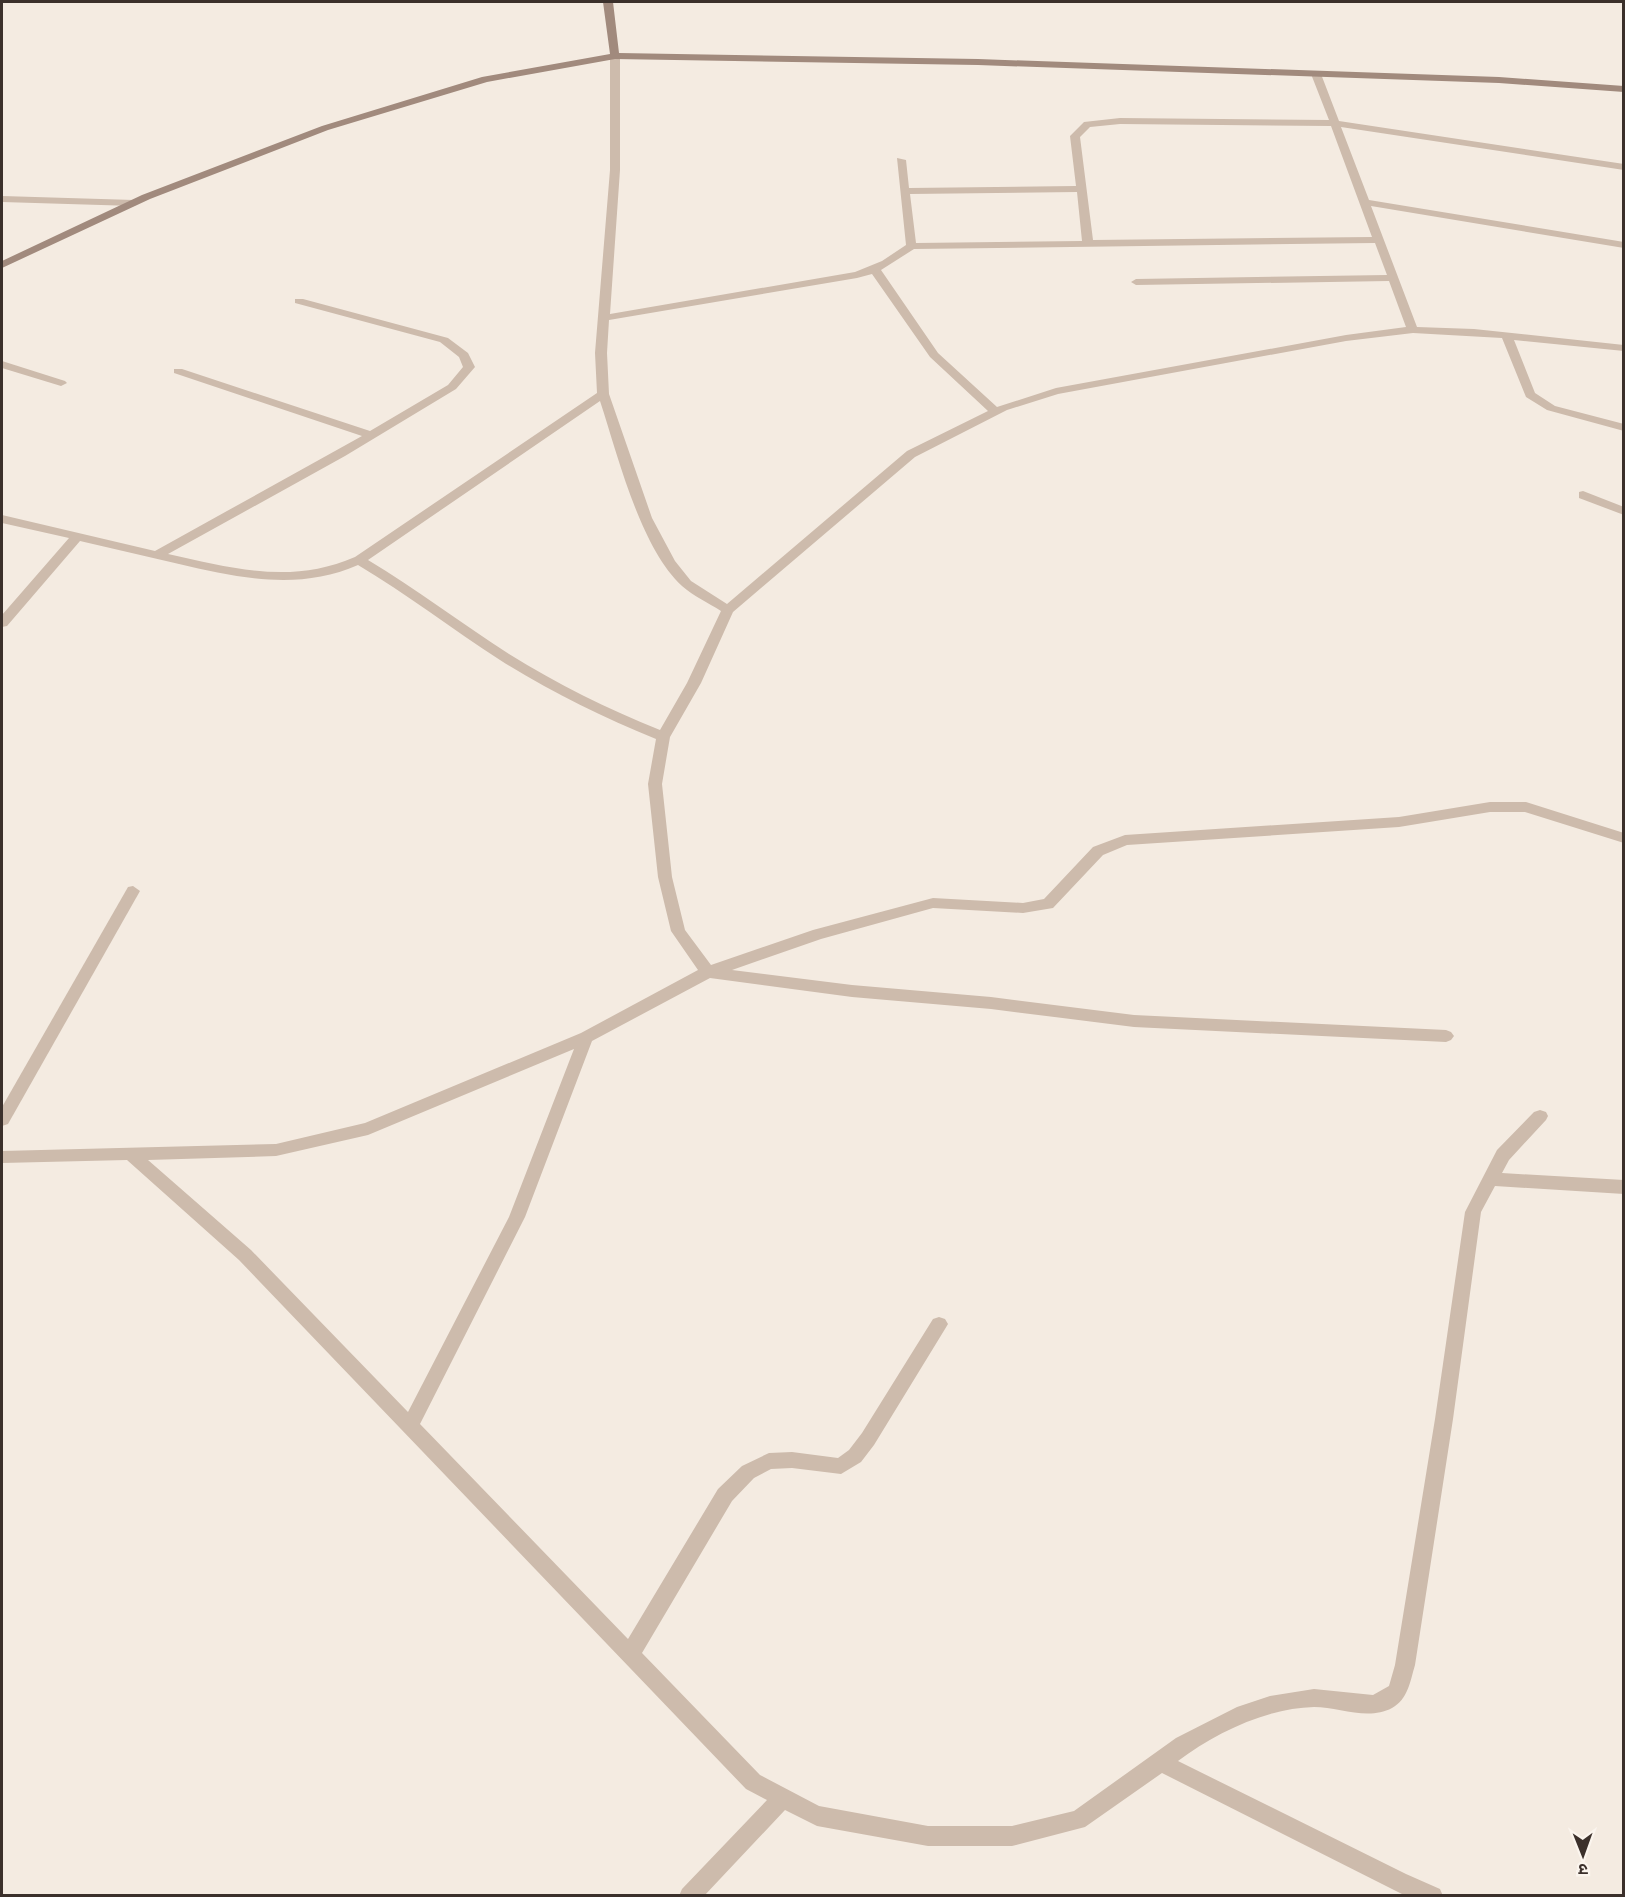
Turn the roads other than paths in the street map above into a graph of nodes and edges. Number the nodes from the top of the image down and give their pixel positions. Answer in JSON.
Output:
{"nodes":[{"id":1,"x":608,"y":2,"type":"edge"},
{"id":2,"x":615,"y":56,"type":"junction"},
{"id":3,"x":1316,"y":74,"type":"junction"},
{"id":4,"x":1623,"y":88,"type":"edge"},
{"id":5,"x":1335,"y":123,"type":"junction"},
{"id":6,"x":901,"y":160,"type":"dead end"},
{"id":7,"x":1623,"y":167,"type":"edge"},
{"id":8,"x":1082,"y":189,"type":"junction"},
{"id":9,"x":906,"y":191,"type":"junction"},
{"id":10,"x":2,"y":200,"type":"edge"},
{"id":11,"x":1364,"y":202,"type":"junction"},
{"id":12,"x":134,"y":203,"type":"junction"},
{"id":13,"x":1379,"y":240,"type":"junction"},
{"id":14,"x":1088,"y":244,"type":"junction"},
{"id":15,"x":1623,"y":245,"type":"edge"},
{"id":16,"x":911,"y":246,"type":"junction"},
{"id":17,"x":2,"y":265,"type":"edge"},
{"id":18,"x":875,"y":270,"type":"junction"},
{"id":19,"x":1393,"y":278,"type":"junction"},
{"id":20,"x":1136,"y":282,"type":"dead end"},
{"id":21,"x":299,"y":302,"type":"dead end"},
{"id":22,"x":603,"y":318,"type":"junction"},
{"id":23,"x":1413,"y":330,"type":"junction"},
{"id":24,"x":1507,"y":336,"type":"junction"},
{"id":25,"x":1623,"y":348,"type":"edge"},
{"id":26,"x":2,"y":364,"type":"edge"},
{"id":27,"x":178,"y":371,"type":"dead end"},
{"id":28,"x":61,"y":383,"type":"dead end"},
{"id":29,"x":603,"y":394,"type":"junction"},
{"id":30,"x":995,"y":411,"type":"junction"},
{"id":31,"x":1623,"y":428,"type":"edge"},
{"id":32,"x":372,"y":435,"type":"junction"},
{"id":33,"x":1583,"y":495,"type":"dead end"},
{"id":34,"x":1623,"y":511,"type":"edge"},
{"id":35,"x":2,"y":519,"type":"edge"},
{"id":36,"x":77,"y":537,"type":"junction"},
{"id":37,"x":156,"y":555,"type":"junction"},
{"id":38,"x":359,"y":560,"type":"junction"},
{"id":39,"x":728,"y":609,"type":"junction"},
{"id":40,"x":2,"y":623,"type":"edge"},
{"id":41,"x":663,"y":737,"type":"junction"},
{"id":42,"x":1623,"y":838,"type":"edge"},
{"id":43,"x":133,"y":891,"type":"dead end"},
{"id":44,"x":708,"y":972,"type":"junction"},
{"id":45,"x":1446,"y":1036,"type":"dead end"},
{"id":46,"x":586,"y":1037,"type":"junction"},
{"id":47,"x":1540,"y":1116,"type":"dead end"},
{"id":48,"x":2,"y":1120,"type":"edge"},
{"id":49,"x":133,"y":1156,"type":"junction"},
{"id":50,"x":2,"y":1157,"type":"edge"},
{"id":51,"x":1490,"y":1179,"type":"junction"},
{"id":52,"x":1623,"y":1187,"type":"edge"},
{"id":53,"x":939,"y":1324,"type":"dead end"},
{"id":54,"x":411,"y":1425,"type":"junction"},
{"id":55,"x":630,"y":1654,"type":"junction"},
{"id":56,"x":1160,"y":1762,"type":"junction"},
{"id":57,"x":783,"y":1798,"type":"junction"},
{"id":58,"x":689,"y":1896,"type":"edge"},
{"id":59,"x":1433,"y":1896,"type":"edge"}],
"edges":[{"from":1,"to":2,"type":"street"},
{"from":2,"to":3,"type":"street"},
{"from":2,"to":12,"type":"street"},
{"from":2,"to":22,"type":"street"},
{"from":3,"to":4,"type":"street"},
{"from":3,"to":5,"type":"street"},
{"from":5,"to":7,"type":"street"},
{"from":5,"to":8,"type":"street"},
{"from":5,"to":11,"type":"street"},
{"from":6,"to":9,"type":"street"},
{"from":8,"to":9,"type":"street"},
{"from":8,"to":14,"type":"street"},
{"from":9,"to":16,"type":"street"},
{"from":10,"to":12,"type":"street"},
{"from":11,"to":13,"type":"street"},
{"from":11,"to":15,"type":"street"},
{"from":12,"to":17,"type":"street"},
{"from":13,"to":14,"type":"street"},
{"from":13,"to":19,"type":"street"},
{"from":14,"to":16,"type":"street"},
{"from":16,"to":18,"type":"street"},
{"from":18,"to":22,"type":"street"},
{"from":18,"to":30,"type":"street"},
{"from":19,"to":20,"type":"street"},
{"from":19,"to":23,"type":"street"},
{"from":21,"to":32,"type":"street"},
{"from":22,"to":29,"type":"street"},
{"from":23,"to":24,"type":"street"},
{"from":23,"to":30,"type":"street"},
{"from":24,"to":25,"type":"street"},
{"from":24,"to":31,"type":"street"},
{"from":26,"to":28,"type":"street"},
{"from":27,"to":32,"type":"street"},
{"from":29,"to":38,"type":"street"},
{"from":29,"to":39,"type":"street"},
{"from":30,"to":39,"type":"street"},
{"from":32,"to":37,"type":"street"},
{"from":33,"to":34,"type":"street"},
{"from":35,"to":36,"type":"street"},
{"from":36,"to":37,"type":"street"},
{"from":36,"to":40,"type":"street"},
{"from":37,"to":38,"type":"street"},
{"from":38,"to":41,"type":"street"},
{"from":39,"to":41,"type":"street"},
{"from":41,"to":44,"type":"street"},
{"from":42,"to":44,"type":"street"},
{"from":43,"to":48,"type":"street"},
{"from":44,"to":45,"type":"street"},
{"from":44,"to":46,"type":"street"},
{"from":46,"to":49,"type":"street"},
{"from":46,"to":54,"type":"street"},
{"from":47,"to":51,"type":"street"},
{"from":49,"to":50,"type":"street"},
{"from":49,"to":54,"type":"street"},
{"from":51,"to":52,"type":"street"},
{"from":51,"to":56,"type":"street"},
{"from":53,"to":55,"type":"street"},
{"from":54,"to":55,"type":"street"},
{"from":55,"to":57,"type":"street"},
{"from":56,"to":57,"type":"street"},
{"from":56,"to":59,"type":"street"},
{"from":57,"to":58,"type":"street"}]}
